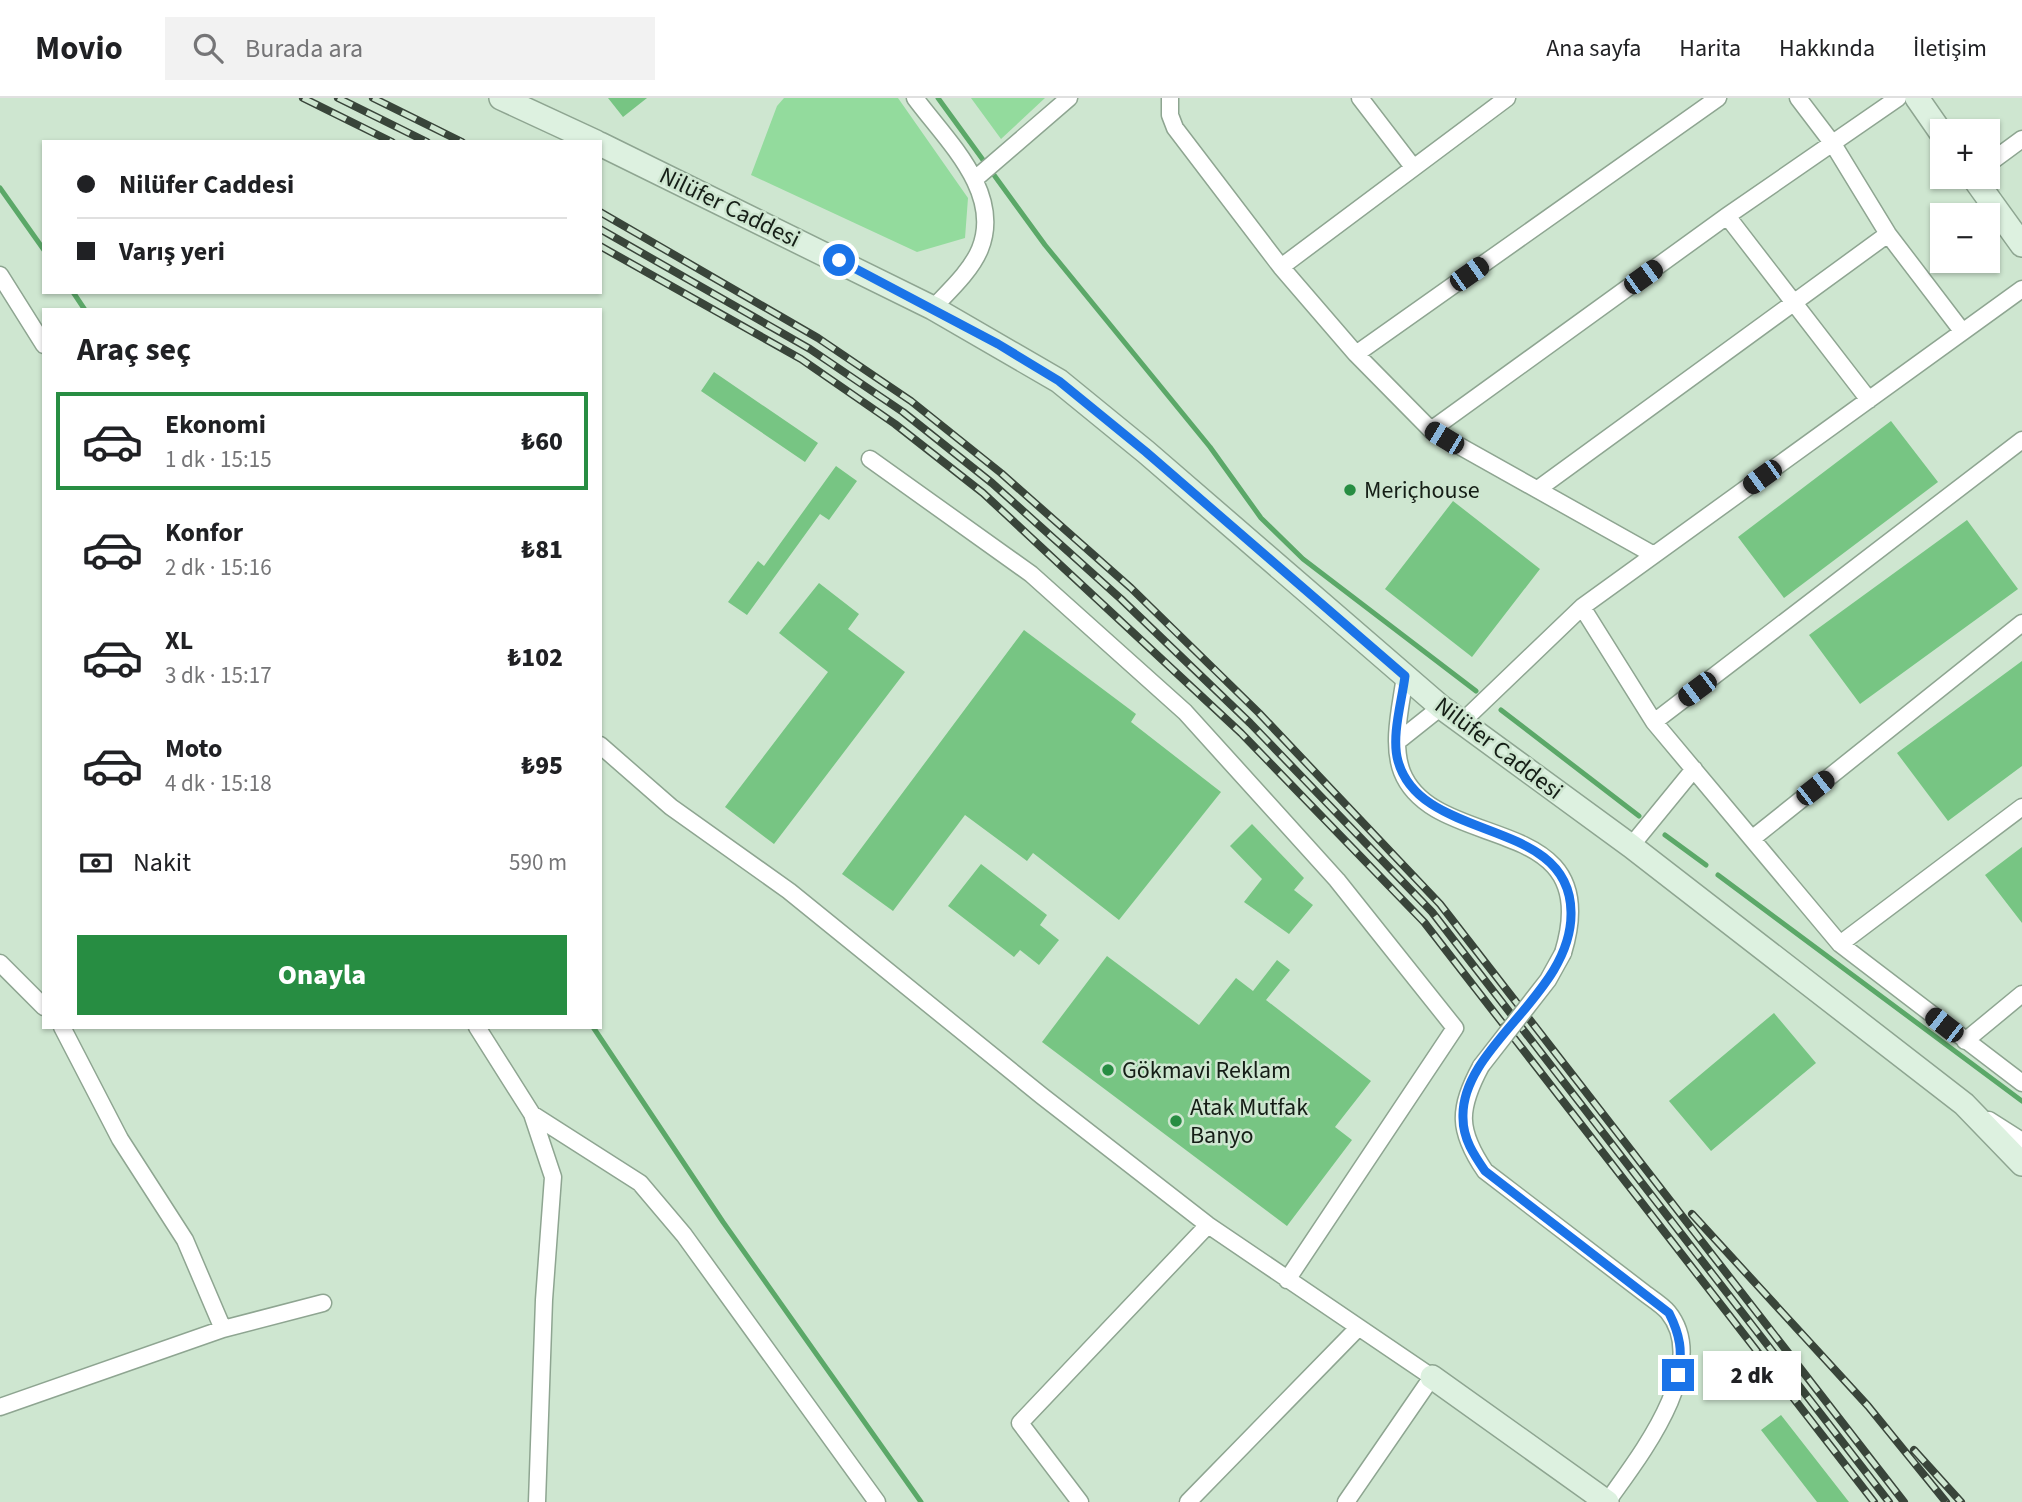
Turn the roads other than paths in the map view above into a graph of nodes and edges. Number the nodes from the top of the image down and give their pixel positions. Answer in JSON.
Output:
{"nodes":[{"id":1,"x":501,"y":98,"type":"edge"},
{"id":2,"x":915,"y":98,"type":"edge"},
{"id":3,"x":1069,"y":98,"type":"edge"},
{"id":4,"x":1170,"y":98,"type":"edge"},
{"id":5,"x":1360,"y":98,"type":"edge"},
{"id":6,"x":1718,"y":98,"type":"edge"},
{"id":7,"x":1798,"y":98,"type":"edge"},
{"id":8,"x":1898,"y":98,"type":"edge"},
{"id":9,"x":1917,"y":98,"type":"edge"},
{"id":10,"x":1499,"y":100,"type":"edge"},
{"id":11,"x":1932,"y":119,"type":"edge"},
{"id":12,"x":2022,"y":139,"type":"edge"},
{"id":13,"x":592,"y":140,"type":"edge"},
{"id":14,"x":1833,"y":144,"type":"junction"},
{"id":15,"x":602,"y":145,"type":"edge"},
{"id":16,"x":2000,"y":155,"type":"edge"},
{"id":17,"x":1413,"y":167,"type":"junction"},
{"id":18,"x":975,"y":180,"type":"junction"},
{"id":19,"x":1982,"y":189,"type":"edge"},
{"id":20,"x":1727,"y":216,"type":"junction"},
{"id":21,"x":1888,"y":234,"type":"junction"},
{"id":22,"x":2022,"y":245,"type":"edge"},
{"id":23,"x":1280,"y":267,"type":"junction"},
{"id":24,"x":0,"y":275,"type":"edge"},
{"id":25,"x":2022,"y":289,"type":"edge"},
{"id":26,"x":1793,"y":302,"type":"junction"},
{"id":27,"x":933,"y":308,"type":"junction"},
{"id":28,"x":1962,"y":331,"type":"junction"},
{"id":29,"x":42,"y":342,"type":"edge"},
{"id":30,"x":1356,"y":354,"type":"junction"},
{"id":31,"x":1869,"y":400,"type":"junction"},
{"id":32,"x":1431,"y":430,"type":"junction"},
{"id":33,"x":2022,"y":440,"type":"edge"},
{"id":34,"x":870,"y":459,"type":"dead end"},
{"id":35,"x":1538,"y":489,"type":"junction"},
{"id":36,"x":1654,"y":555,"type":"junction"},
{"id":37,"x":1582,"y":607,"type":"junction"},
{"id":38,"x":2022,"y":623,"type":"edge"},
{"id":39,"x":1405,"y":676,"type":"junction"},
{"id":40,"x":1441,"y":707,"type":"junction"},
{"id":41,"x":1462,"y":722,"type":"junction"},
{"id":42,"x":1654,"y":722,"type":"junction"},
{"id":43,"x":1397,"y":742,"type":"junction"},
{"id":44,"x":602,"y":747,"type":"edge"},
{"id":45,"x":1694,"y":769,"type":"junction"},
{"id":46,"x":2022,"y":807,"type":"edge"},
{"id":47,"x":1753,"y":838,"type":"junction"},
{"id":48,"x":1631,"y":846,"type":"junction"},
{"id":49,"x":1840,"y":944,"type":"junction"},
{"id":50,"x":0,"y":962,"type":"edge"},
{"id":51,"x":2022,"y":995,"type":"edge"},
{"id":52,"x":42,"y":1005,"type":"edge"},
{"id":53,"x":63,"y":1029,"type":"edge"},
{"id":54,"x":478,"y":1029,"type":"edge"},
{"id":55,"x":1965,"y":1041,"type":"junction"},
{"id":56,"x":2022,"y":1083,"type":"edge"},
{"id":57,"x":1964,"y":1104,"type":"junction"},
{"id":58,"x":532,"y":1114,"type":"junction"},
{"id":59,"x":2022,"y":1142,"type":"edge"},
{"id":60,"x":2022,"y":1164,"type":"edge"},
{"id":61,"x":1208,"y":1225,"type":"junction"},
{"id":62,"x":1287,"y":1280,"type":"junction"},
{"id":63,"x":323,"y":1303,"type":"dead end"},
{"id":64,"x":1357,"y":1328,"type":"junction"},
{"id":65,"x":223,"y":1329,"type":"junction"},
{"id":66,"x":1432,"y":1377,"type":"junction"},
{"id":67,"x":0,"y":1407,"type":"edge"},
{"id":68,"x":537,"y":1502,"type":"edge"},
{"id":69,"x":877,"y":1502,"type":"edge"},
{"id":70,"x":1080,"y":1502,"type":"edge"},
{"id":71,"x":1188,"y":1502,"type":"edge"},
{"id":72,"x":1346,"y":1502,"type":"edge"},
{"id":73,"x":1607,"y":1502,"type":"edge"}],
"edges":[{"from":1,"to":13,"type":"main road","name":"Nilüfer Caddesi"},
{"from":2,"to":18,"type":"street"},
{"from":3,"to":18,"type":"street"},
{"from":4,"to":23,"type":"street"},
{"from":5,"to":17,"type":"street"},
{"from":6,"to":30,"type":"street"},
{"from":7,"to":14,"type":"street"},
{"from":8,"to":14,"type":"street"},
{"from":9,"to":11,"type":"main road"},
{"from":10,"to":17,"type":"street"},
{"from":12,"to":16,"type":"street"},
{"from":14,"to":20,"type":"street"},
{"from":14,"to":21,"type":"street"},
{"from":15,"to":27,"type":"main road","name":"Nilüfer Caddesi"},
{"from":17,"to":23,"type":"street"},
{"from":18,"to":27,"type":"street"},
{"from":19,"to":22,"type":"main road"},
{"from":20,"to":26,"type":"street"},
{"from":20,"to":32,"type":"street"},
{"from":21,"to":26,"type":"street"},
{"from":21,"to":28,"type":"street"},
{"from":23,"to":30,"type":"street"},
{"from":24,"to":29,"type":"street"},
{"from":25,"to":28,"type":"street"},
{"from":26,"to":31,"type":"street"},
{"from":26,"to":35,"type":"street"},
{"from":27,"to":39,"type":"main road","name":"Nilüfer Caddesi"},
{"from":28,"to":31,"type":"street"},
{"from":30,"to":32,"type":"street"},
{"from":31,"to":36,"type":"street"},
{"from":32,"to":35,"type":"street"},
{"from":33,"to":42,"type":"street"},
{"from":34,"to":62,"type":"street"},
{"from":35,"to":36,"type":"street"},
{"from":36,"to":37,"type":"street"},
{"from":37,"to":41,"type":"street"},
{"from":37,"to":42,"type":"street"},
{"from":38,"to":47,"type":"street"},
{"from":39,"to":40,"type":"main road","name":"Nilüfer Caddesi"},
{"from":39,"to":43,"type":"street"},
{"from":40,"to":41,"type":"main road","name":"Nilüfer Caddesi"},
{"from":40,"to":43,"type":"street"},
{"from":41,"to":48,"type":"main road","name":"Nilüfer Caddesi"},
{"from":42,"to":45,"type":"street"},
{"from":43,"to":73,"type":"street","bridge":true},
{"from":44,"to":61,"type":"street"},
{"from":45,"to":47,"type":"street"},
{"from":45,"to":48,"type":"street"},
{"from":46,"to":49,"type":"street"},
{"from":47,"to":49,"type":"street"},
{"from":48,"to":57,"type":"main road","name":"Nilüfer Caddesi"},
{"from":49,"to":55,"type":"street"},
{"from":50,"to":52,"type":"street"},
{"from":51,"to":55,"type":"street"},
{"from":53,"to":65,"type":"street"},
{"from":54,"to":58,"type":"street"},
{"from":55,"to":56,"type":"street"},
{"from":57,"to":59,"type":"street"},
{"from":57,"to":60,"type":"main road","name":"Nilüfer Caddesi"},
{"from":58,"to":68,"type":"street"},
{"from":58,"to":69,"type":"street"},
{"from":61,"to":62,"type":"street"},
{"from":61,"to":70,"type":"street"},
{"from":62,"to":64,"type":"street"},
{"from":63,"to":65,"type":"street"},
{"from":64,"to":66,"type":"street"},
{"from":64,"to":71,"type":"street"},
{"from":65,"to":67,"type":"street"},
{"from":66,"to":72,"type":"street"},
{"from":66,"to":73,"type":"main road"}]}
